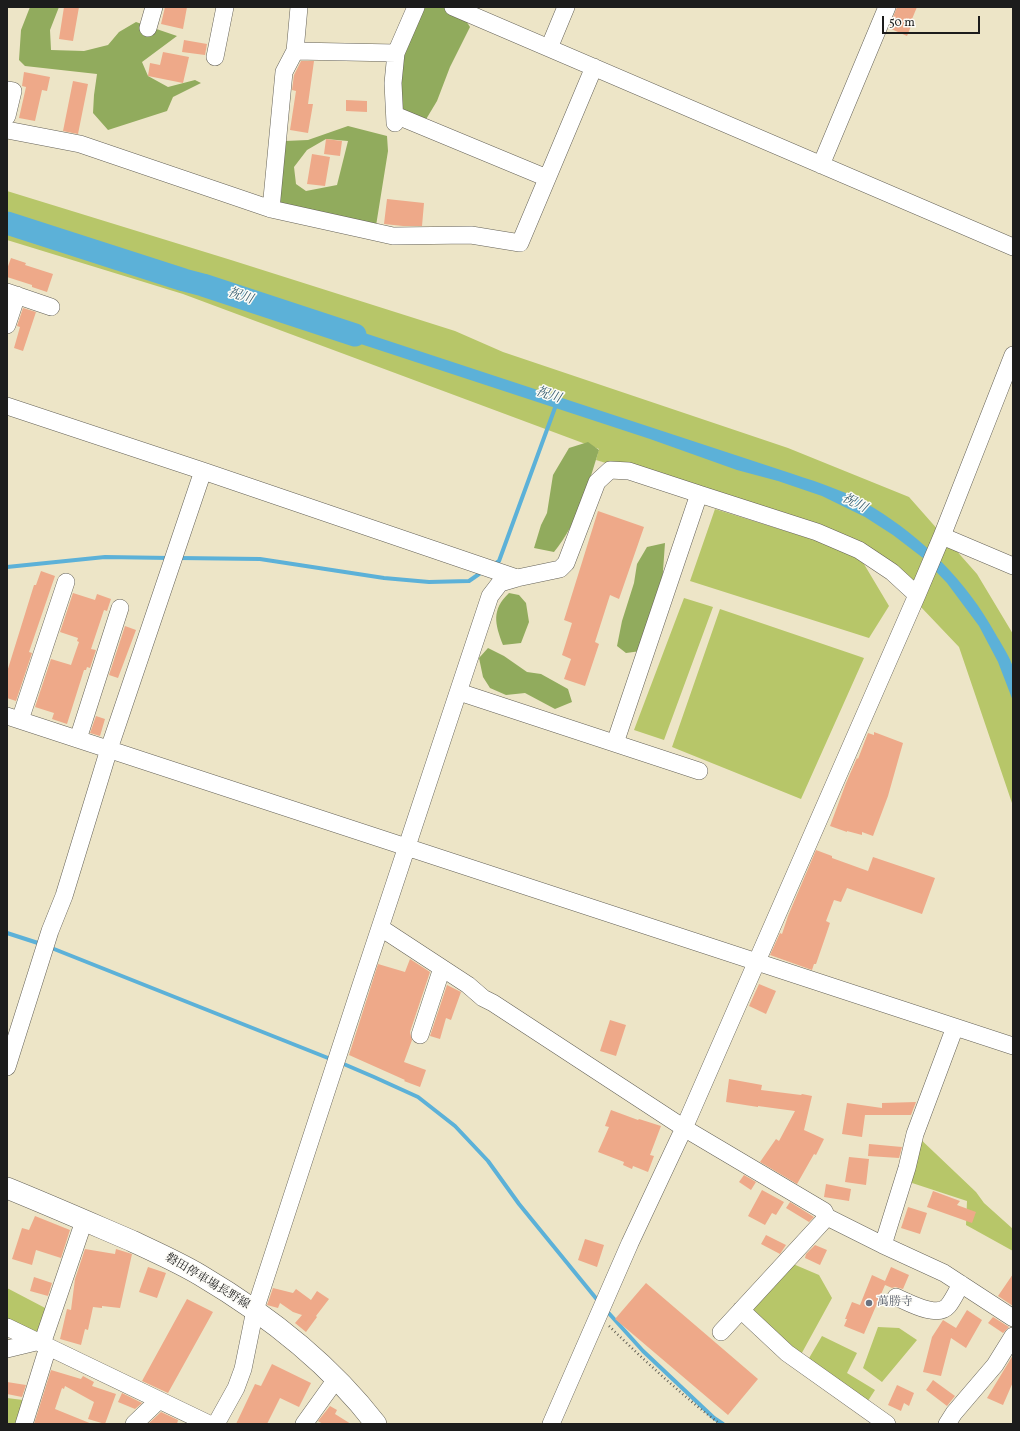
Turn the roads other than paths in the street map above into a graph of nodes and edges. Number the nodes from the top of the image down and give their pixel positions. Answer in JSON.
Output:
{"nodes":[{"id":1,"x":154,"y":7,"type":"edge"},
{"id":2,"x":226,"y":7,"type":"edge"},
{"id":3,"x":299,"y":7,"type":"edge"},
{"id":4,"x":416,"y":7,"type":"edge"},
{"id":5,"x":454,"y":7,"type":"edge"},
{"id":6,"x":566,"y":7,"type":"edge"},
{"id":7,"x":887,"y":7,"type":"edge"},
{"id":8,"x":148,"y":28,"type":"dead end"},
{"id":9,"x":549,"y":48,"type":"junction"},
{"id":10,"x":295,"y":51,"type":"junction"},
{"id":11,"x":396,"y":52,"type":"junction"},
{"id":12,"x":215,"y":57,"type":"dead end"},
{"id":13,"x":594,"y":67,"type":"junction"},
{"id":14,"x":7,"y":90,"type":"edge"},
{"id":15,"x":7,"y":116,"type":"edge"},
{"id":16,"x":7,"y":130,"type":"edge"},
{"id":17,"x":821,"y":165,"type":"junction"},
{"id":18,"x":547,"y":178,"type":"junction"},
{"id":19,"x":271,"y":209,"type":"junction"},
{"id":20,"x":1013,"y":247,"type":"edge"},
{"id":21,"x":12,"y":293,"type":"edge"},
{"id":22,"x":51,"y":307,"type":"dead end"},
{"id":23,"x":7,"y":325,"type":"edge"},
{"id":24,"x":1013,"y":356,"type":"edge"},
{"id":25,"x":7,"y":406,"type":"edge"},
{"id":26,"x":203,"y":470,"type":"junction"},
{"id":27,"x":700,"y":494,"type":"junction"},
{"id":28,"x":942,"y":536,"type":"junction"},
{"id":29,"x":1013,"y":566,"type":"edge"},
{"id":30,"x":517,"y":578,"type":"junction"},
{"id":31,"x":66,"y":582,"type":"dead end"},
{"id":32,"x":920,"y":588,"type":"junction"},
{"id":33,"x":120,"y":608,"type":"dead end"},
{"id":34,"x":458,"y":692,"type":"junction"},
{"id":35,"x":14,"y":718,"type":"edge"},
{"id":36,"x":78,"y":739,"type":"junction"},
{"id":37,"x":615,"y":743,"type":"junction"},
{"id":38,"x":109,"y":749,"type":"junction"},
{"id":39,"x":699,"y":771,"type":"dead end"},
{"id":40,"x":407,"y":847,"type":"junction"},
{"id":41,"x":381,"y":928,"type":"junction"},
{"id":42,"x":757,"y":962,"type":"junction"},
{"id":43,"x":442,"y":968,"type":"junction"},
{"id":44,"x":955,"y":1027,"type":"junction"},
{"id":45,"x":420,"y":1035,"type":"dead end"},
{"id":46,"x":1013,"y":1046,"type":"edge"},
{"id":47,"x":7,"y":1067,"type":"edge"},
{"id":48,"x":684,"y":1128,"type":"junction"},
{"id":49,"x":7,"y":1188,"type":"edge"},
{"id":50,"x":826,"y":1217,"type":"junction"},
{"id":51,"x":84,"y":1221,"type":"junction"},
{"id":52,"x":883,"y":1245,"type":"junction"},
{"id":53,"x":961,"y":1284,"type":"junction"},
{"id":54,"x":896,"y":1297,"type":"dead end"},
{"id":55,"x":255,"y":1310,"type":"junction"},
{"id":56,"x":741,"y":1310,"type":"junction"},
{"id":57,"x":1013,"y":1318,"type":"edge"},
{"id":58,"x":7,"y":1327,"type":"edge"},
{"id":59,"x":721,"y":1332,"type":"dead end"},
{"id":60,"x":1013,"y":1336,"type":"edge"},
{"id":61,"x":42,"y":1344,"type":"junction"},
{"id":62,"x":7,"y":1349,"type":"edge"},
{"id":63,"x":337,"y":1378,"type":"junction"},
{"id":64,"x":159,"y":1400,"type":"junction"},
{"id":65,"x":24,"y":1424,"type":"edge"},
{"id":66,"x":134,"y":1424,"type":"edge"},
{"id":67,"x":209,"y":1424,"type":"edge"},
{"id":68,"x":216,"y":1424,"type":"edge"},
{"id":69,"x":304,"y":1424,"type":"edge"},
{"id":70,"x":376,"y":1424,"type":"edge"},
{"id":71,"x":551,"y":1424,"type":"edge"},
{"id":72,"x":887,"y":1424,"type":"edge"},
{"id":73,"x":947,"y":1424,"type":"edge"}],
"edges":[{"from":1,"to":8,"type":"street"},
{"from":2,"to":12,"type":"street"},
{"from":3,"to":10,"type":"street"},
{"from":4,"to":11,"type":"street"},
{"from":5,"to":9,"type":"street"},
{"from":6,"to":9,"type":"street"},
{"from":7,"to":17,"type":"street"},
{"from":9,"to":13,"type":"street"},
{"from":10,"to":11,"type":"street"},
{"from":10,"to":19,"type":"street"},
{"from":11,"to":18,"type":"street"},
{"from":13,"to":17,"type":"street"},
{"from":13,"to":18,"type":"street"},
{"from":14,"to":15,"type":"street"},
{"from":16,"to":19,"type":"street"},
{"from":17,"to":20,"type":"street"},
{"from":18,"to":19,"type":"street"},
{"from":21,"to":22,"type":"street"},
{"from":21,"to":23,"type":"street"},
{"from":24,"to":28,"type":"street"},
{"from":25,"to":26,"type":"street"},
{"from":26,"to":30,"type":"street"},
{"from":26,"to":38,"type":"street"},
{"from":27,"to":30,"type":"street"},
{"from":27,"to":32,"type":"street"},
{"from":27,"to":37,"type":"street"},
{"from":28,"to":29,"type":"street"},
{"from":28,"to":32,"type":"street"},
{"from":30,"to":34,"type":"street"},
{"from":31,"to":35,"type":"street"},
{"from":32,"to":42,"type":"street"},
{"from":33,"to":36,"type":"street"},
{"from":34,"to":37,"type":"street"},
{"from":34,"to":40,"type":"street"},
{"from":35,"to":36,"type":"street"},
{"from":36,"to":38,"type":"street"},
{"from":37,"to":39,"type":"street"},
{"from":38,"to":40,"type":"street"},
{"from":38,"to":47,"type":"street"},
{"from":40,"to":41,"type":"street"},
{"from":40,"to":42,"type":"street"},
{"from":41,"to":43,"type":"street"},
{"from":41,"to":55,"type":"street"},
{"from":42,"to":44,"type":"street"},
{"from":42,"to":48,"type":"street"},
{"from":43,"to":45,"type":"street"},
{"from":43,"to":48,"type":"street"},
{"from":44,"to":46,"type":"street"},
{"from":44,"to":52,"type":"street"},
{"from":48,"to":50,"type":"street"},
{"from":48,"to":71,"type":"street"},
{"from":49,"to":51,"type":"main road","name":"磐田停車場長野線"},
{"from":50,"to":52,"type":"street"},
{"from":50,"to":56,"type":"street"},
{"from":51,"to":55,"type":"main road","name":"磐田停車場長野線"},
{"from":51,"to":61,"type":"street"},
{"from":52,"to":53,"type":"street"},
{"from":53,"to":54,"type":"street"},
{"from":53,"to":57,"type":"street"},
{"from":55,"to":63,"type":"main road","name":"磐田停車場長野線"},
{"from":55,"to":68,"type":"street"},
{"from":56,"to":59,"type":"street"},
{"from":56,"to":72,"type":"street"},
{"from":58,"to":61,"type":"street"},
{"from":60,"to":73,"type":"street"},
{"from":61,"to":62,"type":"street"},
{"from":61,"to":64,"type":"street"},
{"from":61,"to":65,"type":"street"},
{"from":63,"to":69,"type":"street"},
{"from":63,"to":70,"type":"main road","name":"磐田停車場長野線"},
{"from":64,"to":66,"type":"street"},
{"from":64,"to":67,"type":"street"}]}
